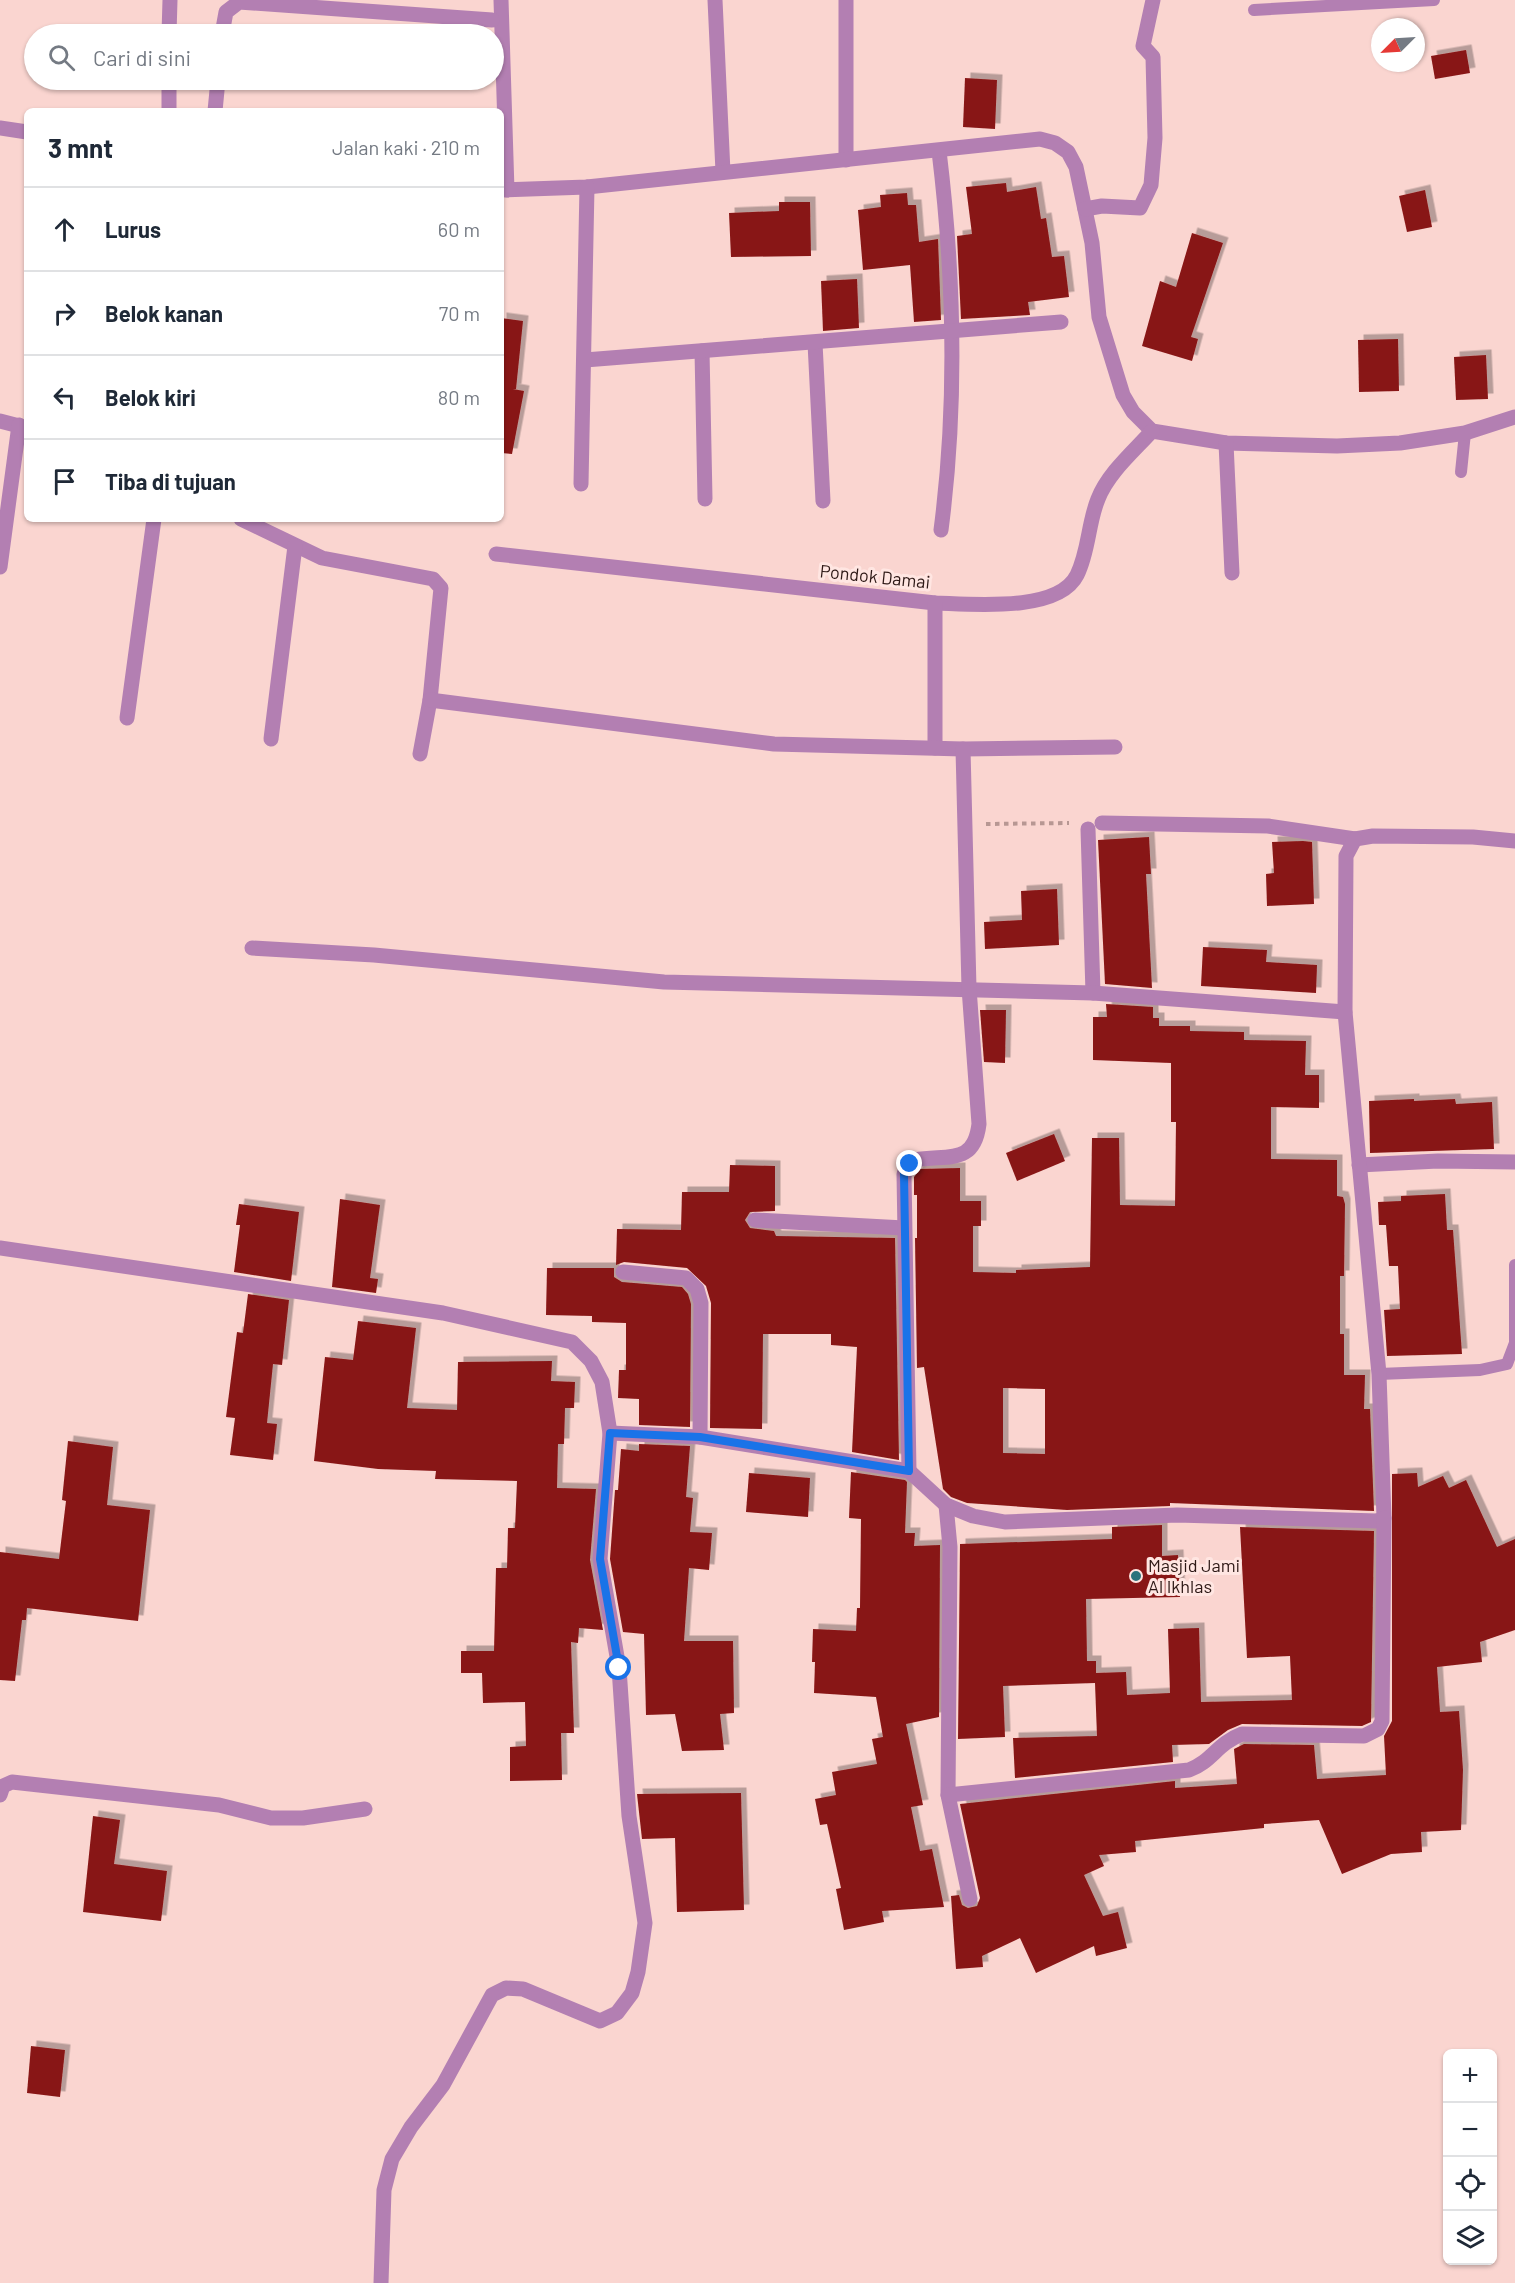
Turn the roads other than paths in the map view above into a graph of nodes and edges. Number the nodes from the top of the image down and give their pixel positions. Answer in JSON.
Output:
{"nodes":[{"id":1,"x":170,"y":0,"type":"edge"},
{"id":2,"x":501,"y":0,"type":"edge"},
{"id":3,"x":716,"y":0,"type":"edge"},
{"id":4,"x":846,"y":0,"type":"edge"},
{"id":5,"x":1153,"y":0,"type":"edge"},
{"id":6,"x":1434,"y":0,"type":"edge"},
{"id":7,"x":1409,"y":1,"type":"edge"},
{"id":8,"x":1254,"y":10,"type":"dead end"},
{"id":9,"x":492,"y":20,"type":"dead end"},
{"id":10,"x":170,"y":24,"type":"edge"},
{"id":11,"x":224,"y":24,"type":"edge"},
{"id":12,"x":501,"y":24,"type":"edge"},
{"id":13,"x":169,"y":90,"type":"edge"},
{"id":14,"x":217,"y":90,"type":"edge"},
{"id":15,"x":502,"y":90,"type":"edge"},
{"id":16,"x":170,"y":108,"type":"edge"},
{"id":17,"x":215,"y":108,"type":"edge"},
{"id":18,"x":503,"y":108,"type":"edge"},
{"id":19,"x":0,"y":128,"type":"edge"},
{"id":20,"x":24,"y":132,"type":"edge"},
{"id":21,"x":939,"y":151,"type":"junction"},
{"id":22,"x":846,"y":160,"type":"junction"},
{"id":23,"x":723,"y":172,"type":"junction"},
{"id":24,"x":587,"y":187,"type":"junction"},
{"id":25,"x":504,"y":190,"type":"edge"},
{"id":26,"x":1085,"y":209,"type":"junction"},
{"id":27,"x":1061,"y":322,"type":"dead end"},
{"id":28,"x":951,"y":332,"type":"junction"},
{"id":29,"x":815,"y":343,"type":"junction"},
{"id":30,"x":702,"y":351,"type":"junction"},
{"id":31,"x":585,"y":360,"type":"junction"},
{"id":32,"x":1515,"y":417,"type":"edge"},
{"id":33,"x":0,"y":421,"type":"edge"},
{"id":34,"x":23,"y":427,"type":"edge"},
{"id":35,"x":1152,"y":431,"type":"junction"},
{"id":36,"x":1466,"y":433,"type":"junction"},
{"id":37,"x":1226,"y":443,"type":"junction"},
{"id":38,"x":1461,"y":472,"type":"dead end"},
{"id":39,"x":581,"y":484,"type":"dead end"},
{"id":40,"x":705,"y":499,"type":"dead end"},
{"id":41,"x":823,"y":501,"type":"dead end"},
{"id":42,"x":154,"y":522,"type":"edge"},
{"id":43,"x":247,"y":522,"type":"edge"},
{"id":44,"x":941,"y":530,"type":"dead end"},
{"id":45,"x":295,"y":546,"type":"junction"},
{"id":46,"x":496,"y":554,"type":"dead end"},
{"id":47,"x":0,"y":567,"type":"edge"},
{"id":48,"x":1232,"y":573,"type":"dead end"},
{"id":49,"x":934,"y":603,"type":"junction"},
{"id":50,"x":430,"y":699,"type":"junction"},
{"id":51,"x":127,"y":718,"type":"dead end"},
{"id":52,"x":271,"y":739,"type":"dead end"},
{"id":53,"x":1115,"y":747,"type":"dead end"},
{"id":54,"x":936,"y":748,"type":"junction"},
{"id":55,"x":963,"y":749,"type":"junction"},
{"id":56,"x":420,"y":754,"type":"dead end"},
{"id":57,"x":1102,"y":823,"type":"road end"},
{"id":58,"x":1088,"y":829,"type":"dead end"},
{"id":59,"x":1355,"y":839,"type":"junction"},
{"id":60,"x":1515,"y":841,"type":"edge"},
{"id":61,"x":252,"y":948,"type":"dead end"},
{"id":62,"x":969,"y":988,"type":"junction"},
{"id":63,"x":1093,"y":993,"type":"junction"},
{"id":64,"x":1345,"y":1012,"type":"junction"},
{"id":65,"x":1515,"y":1162,"type":"edge"},
{"id":66,"x":1359,"y":1165,"type":"junction"},
{"id":67,"x":755,"y":1220,"type":"dead end"},
{"id":68,"x":904,"y":1228,"type":"junction"},
{"id":69,"x":0,"y":1248,"type":"edge"},
{"id":70,"x":1515,"y":1265,"type":"edge"},
{"id":71,"x":623,"y":1272,"type":"dead end"},
{"id":72,"x":1379,"y":1374,"type":"junction"},
{"id":73,"x":610,"y":1433,"type":"junction"},
{"id":74,"x":700,"y":1437,"type":"junction"},
{"id":75,"x":909,"y":1471,"type":"junction"},
{"id":76,"x":946,"y":1504,"type":"junction"},
{"id":77,"x":1384,"y":1518,"type":"junction"},
{"id":78,"x":0,"y":1795,"type":"edge"},
{"id":79,"x":948,"y":1795,"type":"junction"},
{"id":80,"x":365,"y":1809,"type":"dead end"},
{"id":81,"x":970,"y":1899,"type":"dead end"},
{"id":82,"x":381,"y":2283,"type":"edge"}],
"edges":[{"from":1,"to":10,"type":"street"},
{"from":2,"to":12,"type":"street"},
{"from":3,"to":23,"type":"street"},
{"from":4,"to":22,"type":"street"},
{"from":5,"to":26,"type":"street"},
{"from":6,"to":7,"type":"lane"},
{"from":7,"to":8,"type":"lane"},
{"from":9,"to":11,"type":"street"},
{"from":13,"to":16,"type":"street"},
{"from":14,"to":17,"type":"street"},
{"from":15,"to":18,"type":"street"},
{"from":19,"to":20,"type":"street"},
{"from":21,"to":22,"type":"street"},
{"from":21,"to":26,"type":"street"},
{"from":21,"to":28,"type":"street"},
{"from":22,"to":23,"type":"street"},
{"from":23,"to":24,"type":"street"},
{"from":24,"to":25,"type":"street"},
{"from":24,"to":31,"type":"street"},
{"from":26,"to":35,"type":"street"},
{"from":27,"to":28,"type":"street"},
{"from":28,"to":29,"type":"street"},
{"from":28,"to":44,"type":"street"},
{"from":29,"to":30,"type":"street"},
{"from":29,"to":41,"type":"street"},
{"from":30,"to":31,"type":"street"},
{"from":30,"to":40,"type":"street"},
{"from":31,"to":39,"type":"street"},
{"from":32,"to":36,"type":"street"},
{"from":33,"to":34,"type":"street"},
{"from":34,"to":47,"type":"street"},
{"from":35,"to":37,"type":"street"},
{"from":35,"to":49,"type":"street","name":"Pondok Damai"},
{"from":36,"to":37,"type":"street"},
{"from":36,"to":38,"type":"lane"},
{"from":37,"to":48,"type":"street"},
{"from":42,"to":51,"type":"street"},
{"from":43,"to":45,"type":"street"},
{"from":45,"to":50,"type":"street"},
{"from":45,"to":52,"type":"street"},
{"from":46,"to":49,"type":"street","name":"Pondok Damai"},
{"from":49,"to":54,"type":"street"},
{"from":50,"to":54,"type":"street"},
{"from":50,"to":56,"type":"street"},
{"from":53,"to":55,"type":"street"},
{"from":54,"to":55,"type":"street"},
{"from":55,"to":62,"type":"street"},
{"from":57,"to":59,"type":"street"},
{"from":58,"to":63,"type":"street"},
{"from":59,"to":60,"type":"street"},
{"from":59,"to":64,"type":"street"},
{"from":61,"to":62,"type":"street"},
{"from":62,"to":63,"type":"street"},
{"from":62,"to":68,"type":"street"},
{"from":63,"to":64,"type":"street"},
{"from":64,"to":66,"type":"street"},
{"from":65,"to":66,"type":"street"},
{"from":66,"to":72,"type":"street"},
{"from":67,"to":68,"type":"street"},
{"from":68,"to":75,"type":"street"},
{"from":69,"to":73,"type":"street"},
{"from":70,"to":72,"type":"lane"},
{"from":71,"to":74,"type":"street"},
{"from":72,"to":77,"type":"street"},
{"from":73,"to":74,"type":"street"},
{"from":73,"to":82,"type":"street"},
{"from":74,"to":75,"type":"street"},
{"from":75,"to":76,"type":"street"},
{"from":76,"to":77,"type":"street"},
{"from":76,"to":79,"type":"street"},
{"from":77,"to":79,"type":"street"},
{"from":78,"to":80,"type":"street"},
{"from":79,"to":81,"type":"street"}]}
